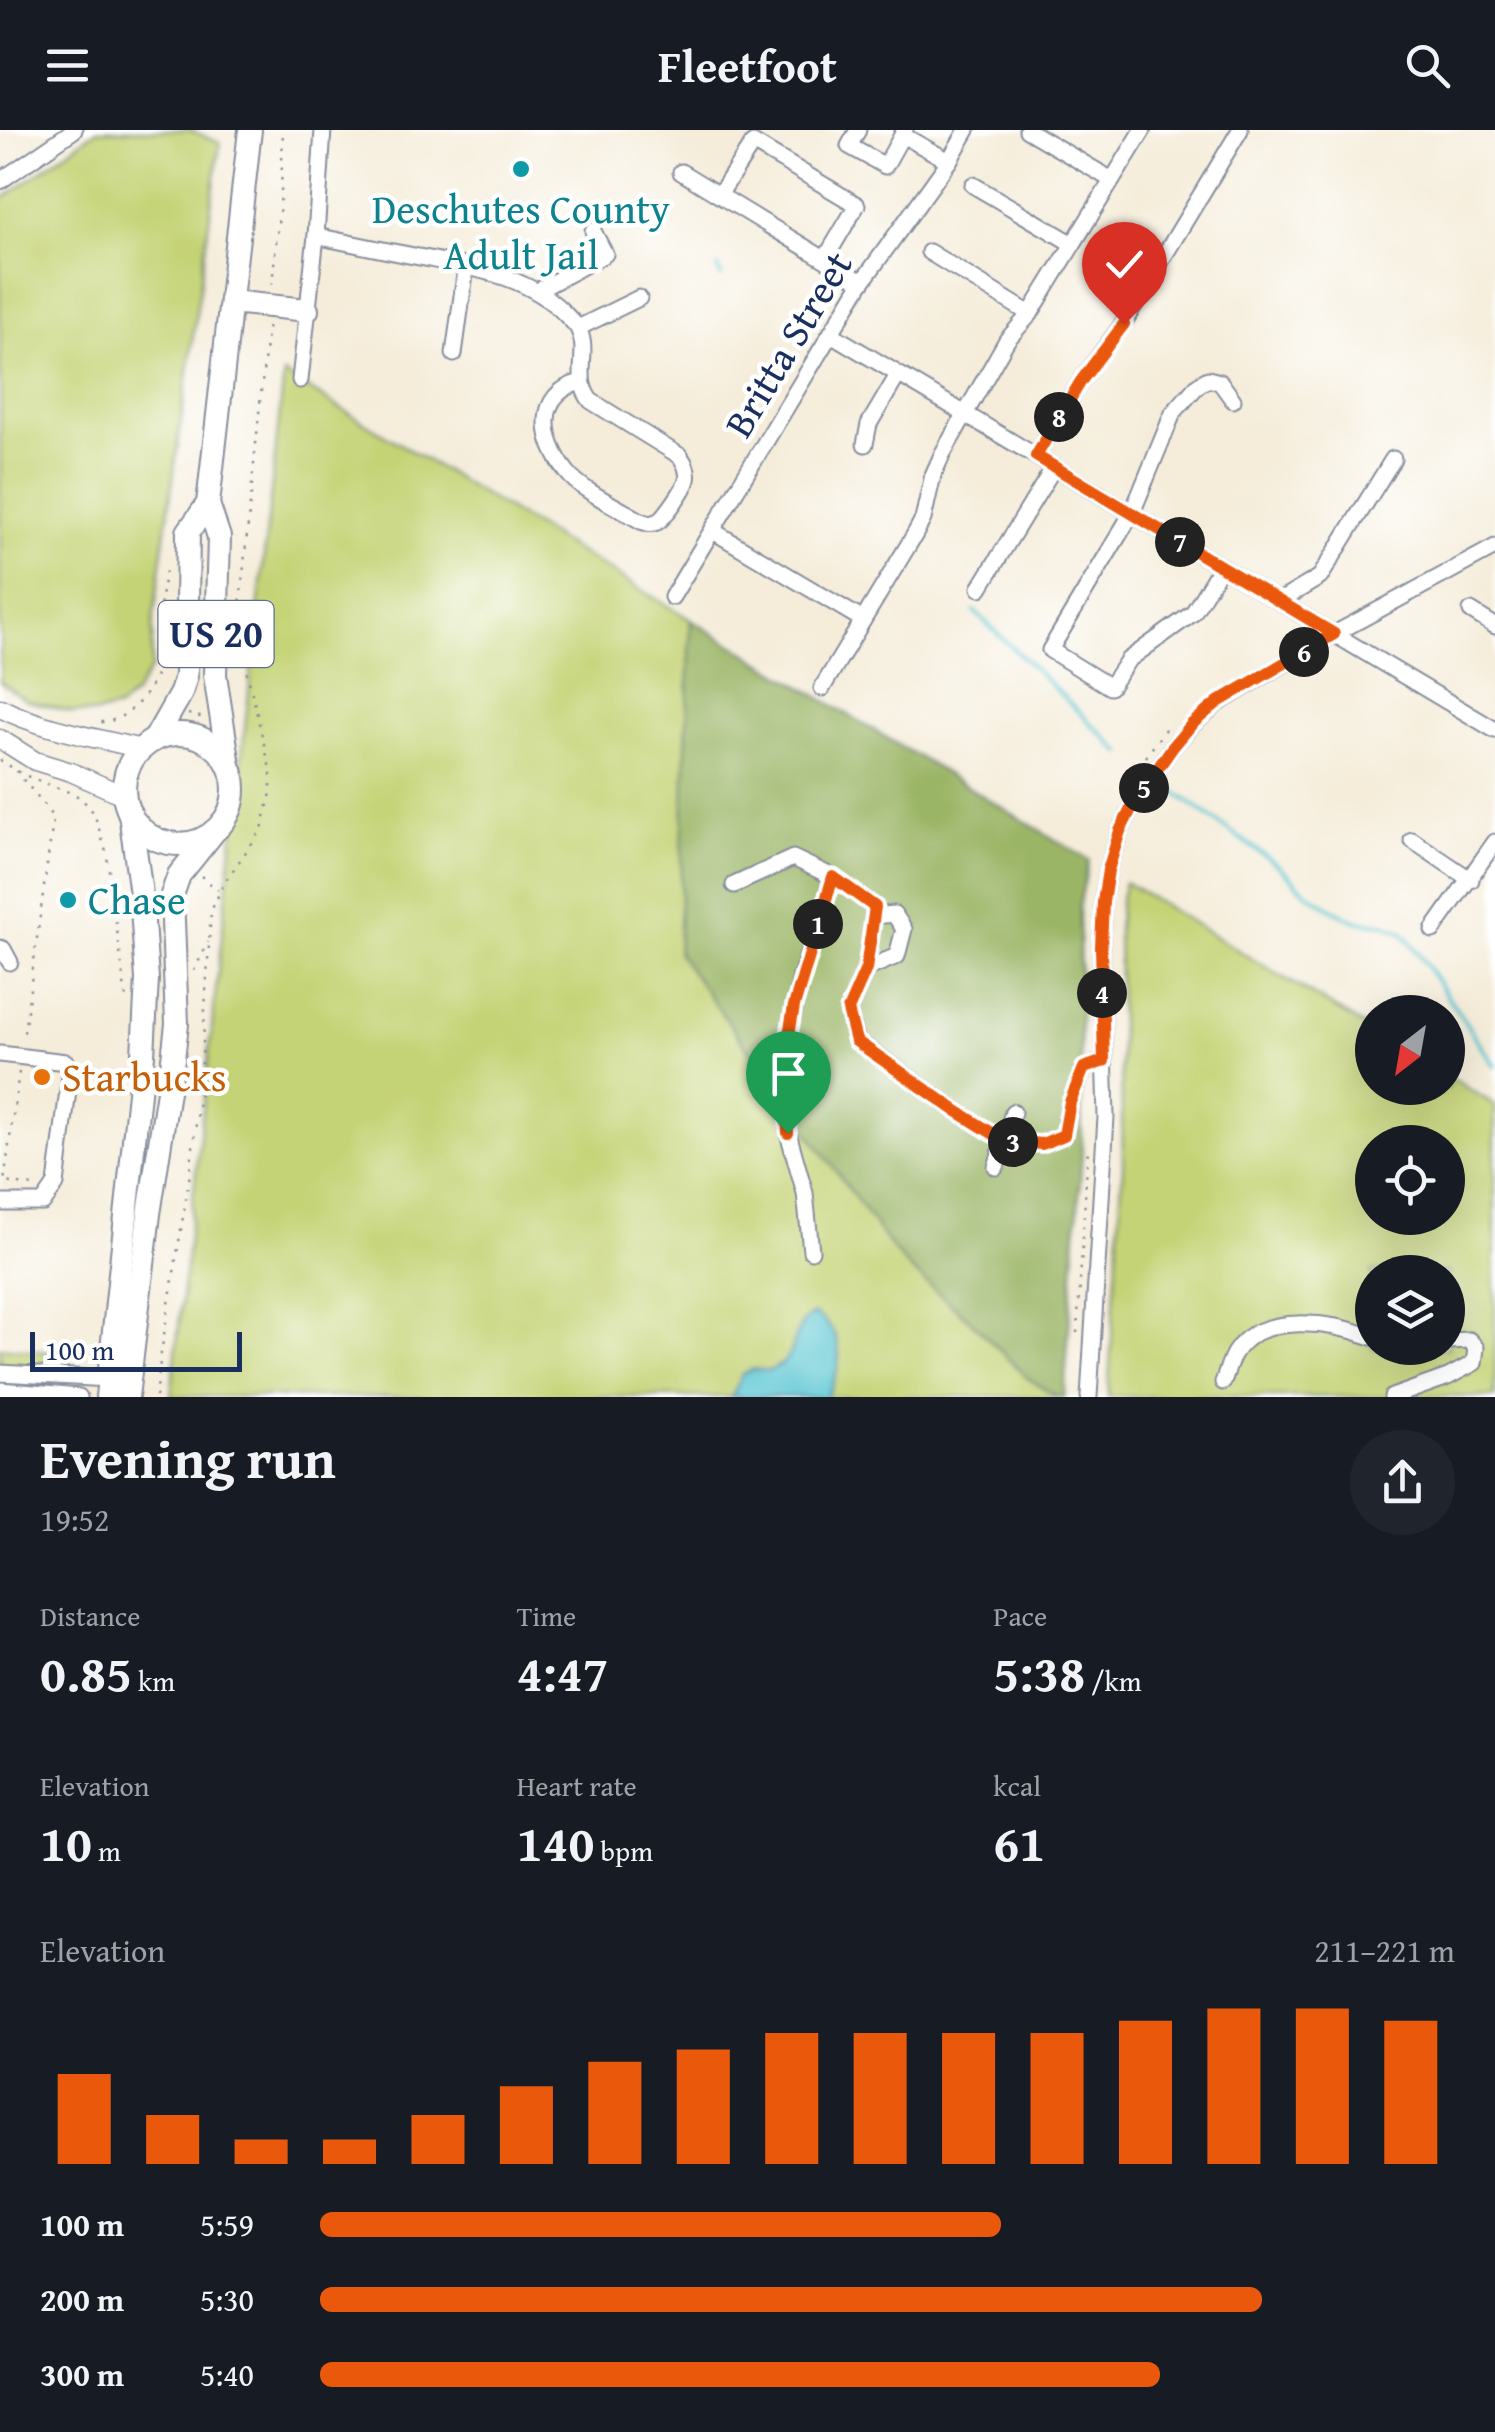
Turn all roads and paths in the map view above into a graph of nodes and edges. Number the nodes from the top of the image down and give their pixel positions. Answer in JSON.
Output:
{"nodes":[{"id":1,"x":250,"y":130,"type":"edge"},
{"id":2,"x":323,"y":130,"type":"edge"},
{"id":3,"x":858,"y":130,"type":"edge"},
{"id":4,"x":967,"y":130,"type":"edge"},
{"id":5,"x":1027,"y":130,"type":"edge"},
{"id":6,"x":1142,"y":130,"type":"edge"},
{"id":7,"x":1240,"y":130,"type":"edge"},
{"id":8,"x":66,"y":132,"type":"edge"},
{"id":9,"x":904,"y":132,"type":"edge"},
{"id":10,"x":949,"y":161,"type":"junction"},
{"id":11,"x":681,"y":172,"type":"dead end"},
{"id":12,"x":1112,"y":180,"type":"junction"},
{"id":13,"x":0,"y":181,"type":"edge"},
{"id":14,"x":973,"y":184,"type":"dead end"},
{"id":15,"x":719,"y":195,"type":"junction"},
{"id":16,"x":593,"y":230,"type":"dead end"},
{"id":17,"x":316,"y":236,"type":"junction"},
{"id":18,"x":1073,"y":244,"type":"junction"},
{"id":19,"x":928,"y":252,"type":"dead end"},
{"id":20,"x":824,"y":259,"type":"junction"},
{"id":21,"x":466,"y":266,"type":"junction"},
{"id":22,"x":862,"y":282,"type":"junction"},
{"id":23,"x":538,"y":291,"type":"junction"},
{"id":24,"x":639,"y":298,"type":"dead end"},
{"id":25,"x":231,"y":302,"type":"junction"},
{"id":26,"x":307,"y":310,"type":"junction"},
{"id":27,"x":1030,"y":314,"type":"junction"},
{"id":28,"x":578,"y":328,"type":"junction"},
{"id":29,"x":831,"y":334,"type":"junction"},
{"id":30,"x":454,"y":354,"type":"dead end"},
{"id":31,"x":898,"y":374,"type":"junction"},
{"id":32,"x":300,"y":380,"type":"dead end"},
{"id":33,"x":581,"y":382,"type":"junction"},
{"id":34,"x":1233,"y":400,"type":"dead end"},
{"id":35,"x":967,"y":414,"type":"junction"},
{"id":36,"x":864,"y":444,"type":"dead end"},
{"id":37,"x":1036,"y":456,"type":"junction"},
{"id":38,"x":1393,"y":459,"type":"dead end"},
{"id":39,"x":1054,"y":467,"type":"junction"},
{"id":40,"x":208,"y":504,"type":"junction"},
{"id":41,"x":1132,"y":513,"type":"junction"},
{"id":42,"x":713,"y":531,"type":"junction"},
{"id":43,"x":1495,"y":546,"type":"edge"},
{"id":44,"x":168,"y":566,"type":"dead end"},
{"id":45,"x":1221,"y":567,"type":"junction"},
{"id":46,"x":980,"y":588,"type":"dead end"},
{"id":47,"x":672,"y":597,"type":"dead end"},
{"id":48,"x":1280,"y":602,"type":"junction"},
{"id":49,"x":1471,"y":612,"type":"dead end"},
{"id":50,"x":863,"y":620,"type":"junction"},
{"id":51,"x":1495,"y":626,"type":"edge"},
{"id":52,"x":1334,"y":634,"type":"junction"},
{"id":53,"x":822,"y":688,"type":"dead end"},
{"id":54,"x":175,"y":705,"type":"junction"},
{"id":55,"x":0,"y":708,"type":"edge"},
{"id":56,"x":222,"y":714,"type":"junction"},
{"id":57,"x":1495,"y":730,"type":"edge"},
{"id":58,"x":96,"y":737,"type":"junction"},
{"id":59,"x":0,"y":739,"type":"edge"},
{"id":60,"x":148,"y":744,"type":"junction"},
{"id":61,"x":0,"y":760,"type":"edge"},
{"id":62,"x":230,"y":766,"type":"junction"},
{"id":63,"x":17,"y":771,"type":"junction"},
{"id":64,"x":127,"y":805,"type":"junction"},
{"id":65,"x":212,"y":834,"type":"junction"},
{"id":66,"x":1412,"y":840,"type":"dead end"},
{"id":67,"x":1495,"y":842,"type":"edge"},
{"id":68,"x":833,"y":877,"type":"junction"},
{"id":69,"x":1471,"y":880,"type":"junction"},
{"id":70,"x":734,"y":885,"type":"dead end"},
{"id":71,"x":874,"y":916,"type":"junction"},
{"id":72,"x":1433,"y":930,"type":"dead end"},
{"id":73,"x":866,"y":969,"type":"junction"},
{"id":74,"x":127,"y":1000,"type":"dead end"},
{"id":75,"x":0,"y":1054,"type":"edge"},
{"id":76,"x":21,"y":1055,"type":"junction"},
{"id":77,"x":1104,"y":1061,"type":"junction"},
{"id":78,"x":1014,"y":1112,"type":"dead end"},
{"id":79,"x":1005,"y":1141,"type":"junction"},
{"id":80,"x":996,"y":1167,"type":"dead end"},
{"id":81,"x":33,"y":1186,"type":"dead end"},
{"id":82,"x":0,"y":1203,"type":"edge"},
{"id":83,"x":811,"y":1251,"type":"dead end"},
{"id":84,"x":1355,"y":1331,"type":"edge"},
{"id":85,"x":1465,"y":1340,"type":"edge"},
{"id":86,"x":0,"y":1373,"type":"edge"},
{"id":87,"x":1224,"y":1382,"type":"dead end"},
{"id":88,"x":108,"y":1388,"type":"edge"},
{"id":89,"x":0,"y":1390,"type":"edge"},
{"id":90,"x":78,"y":1397,"type":"edge"},
{"id":91,"x":127,"y":1397,"type":"edge"},
{"id":92,"x":1089,"y":1397,"type":"edge"},
{"id":93,"x":1392,"y":1397,"type":"edge"}],
"edges":[{"from":1,"to":25,"type":"highway","number":"US 20"},
{"from":2,"to":17,"type":"street"},
{"from":3,"to":9,"type":"street"},
{"from":4,"to":10,"type":"street","name":"Britta Street"},
{"from":5,"to":12,"type":"street"},
{"from":6,"to":12,"type":"street"},
{"from":7,"to":37,"type":"street"},
{"from":8,"to":13,"type":"street"},
{"from":9,"to":10,"type":"street"},
{"from":10,"to":22,"type":"street","name":"Britta Street"},
{"from":11,"to":15,"type":"street"},
{"from":12,"to":18,"type":"street"},
{"from":14,"to":18,"type":"street"},
{"from":15,"to":20,"type":"street"},
{"from":15,"to":20,"type":"street"},
{"from":16,"to":23,"type":"street"},
{"from":17,"to":21,"type":"street"},
{"from":17,"to":26,"type":"street"},
{"from":18,"to":27,"type":"street"},
{"from":19,"to":27,"type":"street"},
{"from":20,"to":22,"type":"street"},
{"from":21,"to":23,"type":"street"},
{"from":21,"to":30,"type":"street"},
{"from":22,"to":29,"type":"street","name":"Britta Street"},
{"from":23,"to":28,"type":"street"},
{"from":24,"to":28,"type":"street"},
{"from":25,"to":26,"type":"highway"},
{"from":25,"to":40,"type":"highway","number":"US 20"},
{"from":26,"to":32,"type":"street"},
{"from":27,"to":35,"type":"street"},
{"from":28,"to":33,"type":"street"},
{"from":29,"to":31,"type":"street"},
{"from":29,"to":42,"type":"street","name":"Britta Street"},
{"from":31,"to":35,"type":"street"},
{"from":31,"to":36,"type":"street"},
{"from":33,"to":33,"type":"street"},
{"from":34,"to":41,"type":"street"},
{"from":35,"to":37,"type":"street"},
{"from":35,"to":50,"type":"street"},
{"from":37,"to":39,"type":"street"},
{"from":38,"to":48,"type":"street"},
{"from":39,"to":41,"type":"street"},
{"from":39,"to":46,"type":"street"},
{"from":40,"to":54,"type":"highway","number":"US 20"},
{"from":40,"to":56,"type":"highway","number":"US 20"},
{"from":41,"to":45,"type":"street"},
{"from":41,"to":45,"type":"street"},
{"from":42,"to":47,"type":"street","name":"Britta Street"},
{"from":42,"to":50,"type":"street"},
{"from":43,"to":52,"type":"street"},
{"from":44,"to":58,"type":"path"},
{"from":45,"to":48,"type":"street"},
{"from":48,"to":52,"type":"street"},
{"from":49,"to":51,"type":"street"},
{"from":50,"to":53,"type":"street"},
{"from":52,"to":57,"type":"street"},
{"from":52,"to":77,"type":"street"},
{"from":54,"to":56,"type":"path"},
{"from":54,"to":60,"type":"highway","number":"US 20"},
{"from":55,"to":58,"type":"main road"},
{"from":56,"to":62,"type":"highway","number":"US 20"},
{"from":58,"to":60,"type":"main road"},
{"from":59,"to":64,"type":"main road"},
{"from":60,"to":62,"type":"highway"},
{"from":60,"to":64,"type":"highway"},
{"from":61,"to":63,"type":"path"},
{"from":62,"to":65,"type":"highway"},
{"from":63,"to":74,"type":"path"},
{"from":63,"to":76,"type":"path"},
{"from":64,"to":65,"type":"highway"},
{"from":64,"to":88,"type":"highway"},
{"from":65,"to":91,"type":"highway"},
{"from":66,"to":69,"type":"street"},
{"from":67,"to":69,"type":"street"},
{"from":68,"to":70,"type":"street"},
{"from":68,"to":71,"type":"street"},
{"from":68,"to":83,"type":"street"},
{"from":69,"to":72,"type":"street"},
{"from":71,"to":73,"type":"street"},
{"from":71,"to":73,"type":"street"},
{"from":73,"to":79,"type":"street"},
{"from":75,"to":76,"type":"street"},
{"from":76,"to":81,"type":"path"},
{"from":76,"to":82,"type":"street"},
{"from":77,"to":79,"type":"street"},
{"from":77,"to":92,"type":"street"},
{"from":78,"to":79,"type":"street"},
{"from":79,"to":80,"type":"street"},
{"from":84,"to":87,"type":"street"},
{"from":85,"to":93,"type":"street"},
{"from":86,"to":88,"type":"street"},
{"from":89,"to":90,"type":"street"}]}
